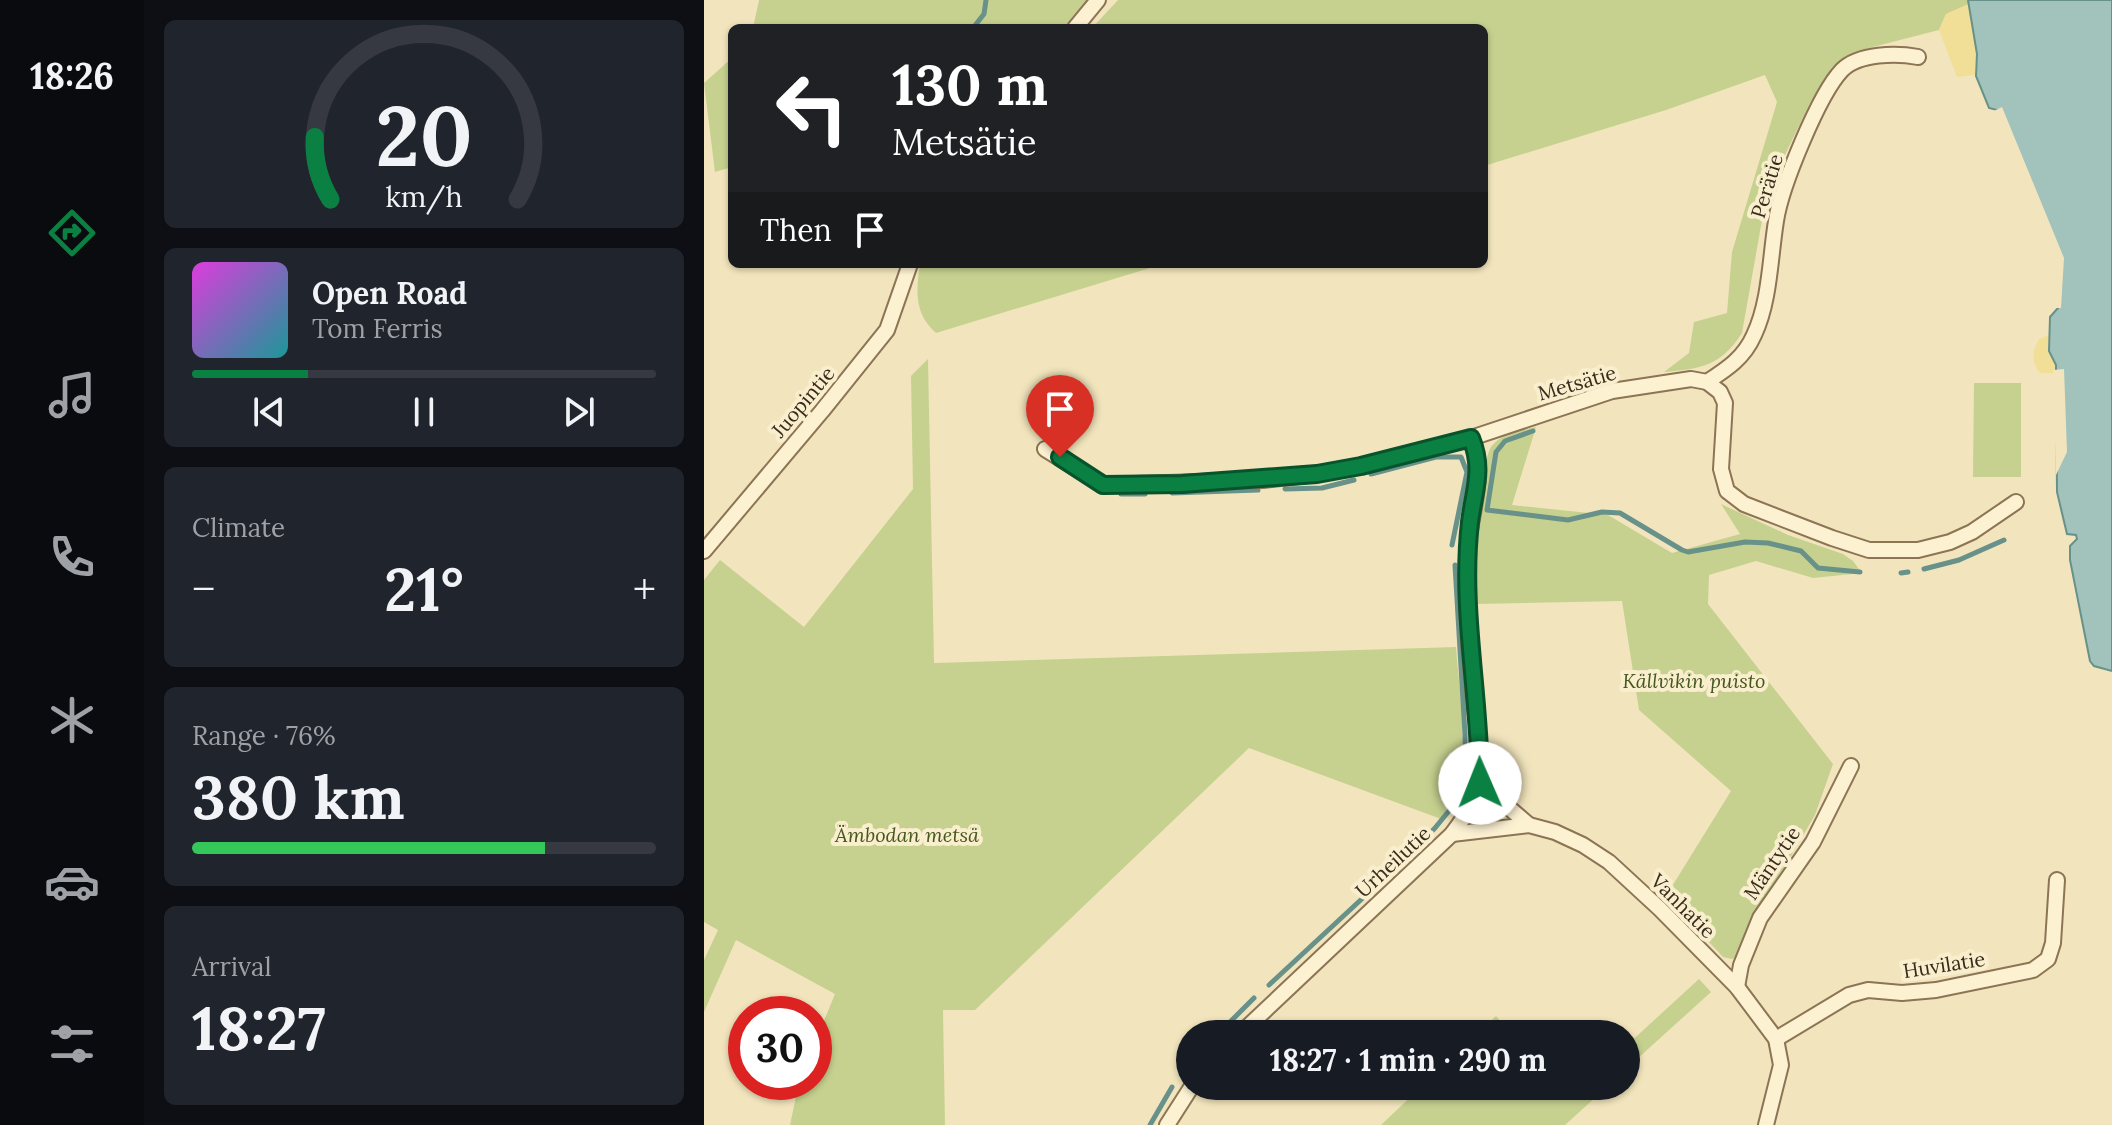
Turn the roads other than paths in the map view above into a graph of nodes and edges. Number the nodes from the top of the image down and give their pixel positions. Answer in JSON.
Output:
{"nodes":[{"id":1,"x":1098,"y":0,"type":"edge"},
{"id":2,"x":1078,"y":24,"type":"edge"},
{"id":3,"x":1918,"y":57,"type":"dead end"},
{"id":4,"x":909,"y":268,"type":"edge"},
{"id":5,"x":1707,"y":382,"type":"junction"},
{"id":6,"x":1471,"y":438,"type":"junction"},
{"id":7,"x":1045,"y":449,"type":"dead end"},
{"id":8,"x":2016,"y":502,"type":"dead end"},
{"id":9,"x":704,"y":551,"type":"edge"},
{"id":10,"x":1851,"y":766,"type":"dead end"},
{"id":11,"x":1480,"y":783,"type":"junction"},
{"id":12,"x":1529,"y":825,"type":"junction"},
{"id":13,"x":1452,"y":834,"type":"junction"},
{"id":14,"x":2057,"y":880,"type":"dead end"},
{"id":15,"x":1737,"y":987,"type":"junction"},
{"id":16,"x":1255,"y":1020,"type":"edge"},
{"id":17,"x":1776,"y":1039,"type":"junction"},
{"id":18,"x":1183,"y":1100,"type":"edge"},
{"id":19,"x":1167,"y":1125,"type":"edge"},
{"id":20,"x":1766,"y":1125,"type":"edge"}],
"edges":[{"from":1,"to":2,"type":"street"},
{"from":3,"to":5,"type":"street","name":"Perätie"},
{"from":4,"to":9,"type":"street","name":"Juopintie"},
{"from":5,"to":6,"type":"street","name":"Metsätie"},
{"from":5,"to":8,"type":"street"},
{"from":6,"to":7,"type":"street","name":"Metsätie"},
{"from":6,"to":11,"type":"street","name":"Urheilutie"},
{"from":10,"to":15,"type":"street","name":"Mäntytie"},
{"from":11,"to":12,"type":"street"},
{"from":11,"to":13,"type":"street","name":"Urheilutie"},
{"from":12,"to":13,"type":"street","name":"Vanhatie"},
{"from":12,"to":15,"type":"street","name":"Vanhatie"},
{"from":13,"to":16,"type":"street","name":"Urheilutie"},
{"from":14,"to":17,"type":"street","name":"Huvilatie"},
{"from":15,"to":17,"type":"street","name":"Vanhatie"},
{"from":17,"to":20,"type":"street"},
{"from":18,"to":19,"type":"street"}]}
